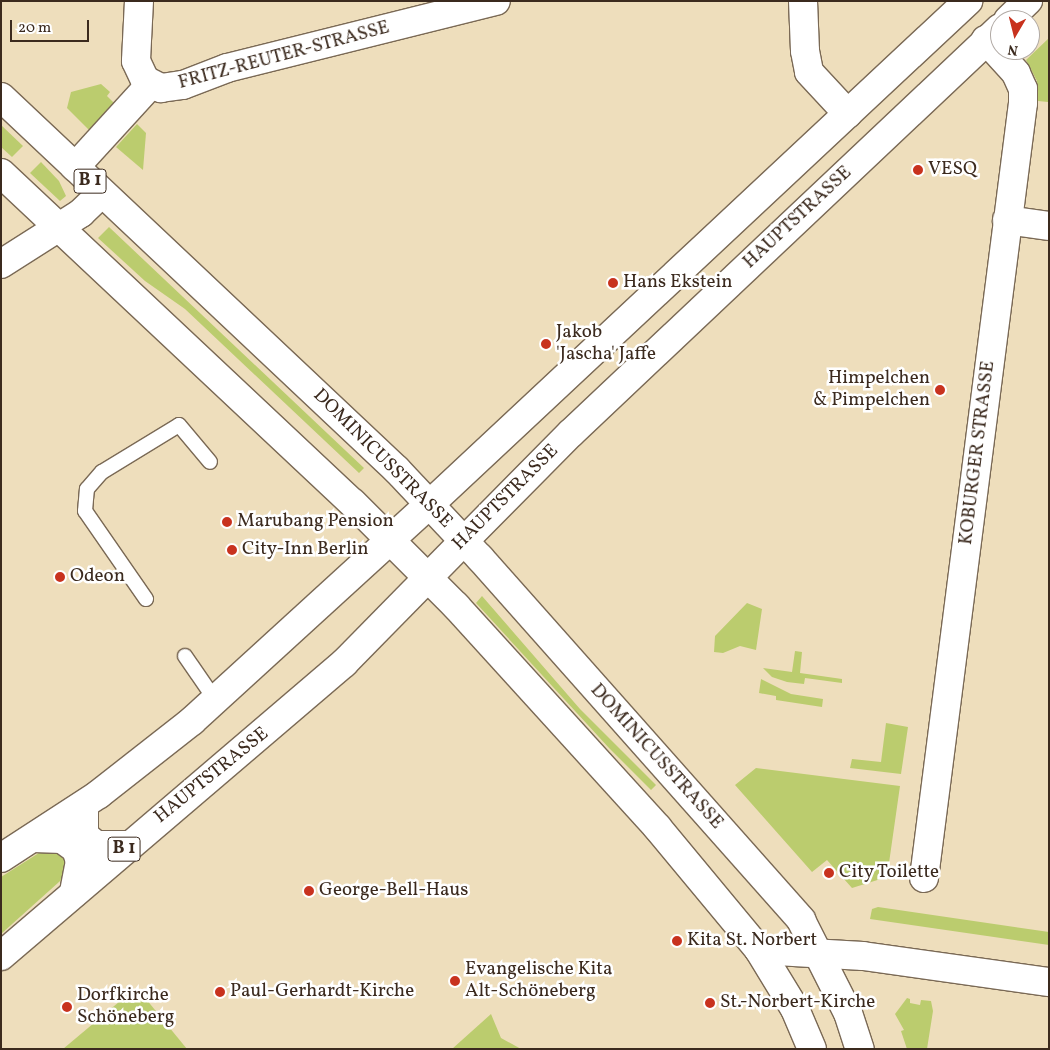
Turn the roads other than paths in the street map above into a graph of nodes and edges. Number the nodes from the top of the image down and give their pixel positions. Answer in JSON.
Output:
{"nodes":[{"id":1,"x":139,"y":1,"type":"edge"},
{"id":2,"x":496,"y":1,"type":"edge"},
{"id":3,"x":803,"y":1,"type":"edge"},
{"id":4,"x":968,"y":1,"type":"edge"},
{"id":5,"x":1028,"y":1,"type":"edge"},
{"id":6,"x":1019,"y":10,"type":"edge"},
{"id":7,"x":990,"y":37,"type":"edge"},
{"id":8,"x":1008,"y":60,"type":"edge"},
{"id":9,"x":150,"y":85,"type":"junction"},
{"id":10,"x":1,"y":97,"type":"edge"},
{"id":11,"x":848,"y":114,"type":"junction"},
{"id":12,"x":75,"y":167,"type":"junction"},
{"id":13,"x":1,"y":173,"type":"edge"},
{"id":14,"x":102,"y":193,"type":"junction"},
{"id":15,"x":1007,"y":220,"type":"junction"},
{"id":16,"x":1049,"y":226,"type":"edge"},
{"id":17,"x":58,"y":227,"type":"junction"},
{"id":18,"x":1,"y":264,"type":"edge"},
{"id":19,"x":210,"y":462,"type":"dead end"},
{"id":20,"x":430,"y":504,"type":"junction"},
{"id":21,"x":390,"y":541,"type":"junction"},
{"id":22,"x":464,"y":541,"type":"junction"},
{"id":23,"x":428,"y":578,"type":"junction"},
{"id":24,"x":146,"y":599,"type":"dead end"},
{"id":25,"x":184,"y":656,"type":"dead end"},
{"id":26,"x":216,"y":701,"type":"junction"},
{"id":27,"x":84,"y":805,"type":"junction"},
{"id":28,"x":34,"y":838,"type":"junction"},
{"id":29,"x":128,"y":845,"type":"junction"},
{"id":30,"x":1,"y":858,"type":"edge"},
{"id":31,"x":924,"y":878,"type":"dead end"},
{"id":32,"x":74,"y":893,"type":"junction"},
{"id":33,"x":759,"y":950,"type":"junction"},
{"id":34,"x":819,"y":951,"type":"junction"},
{"id":35,"x":1,"y":956,"type":"edge"},
{"id":36,"x":1049,"y":982,"type":"edge"},
{"id":37,"x":812,"y":1049,"type":"edge"},
{"id":38,"x":860,"y":1049,"type":"edge"}],
"edges":[{"from":1,"to":9,"type":"main road"},
{"from":2,"to":9,"type":"main road","name":"FRITZ-REUTER-STRASSE"},
{"from":3,"to":11,"type":"main road"},
{"from":4,"to":11,"type":"main road"},
{"from":5,"to":6,"type":"main road"},
{"from":7,"to":22,"type":"main road","name":"HAUPTSTRASSE"},
{"from":8,"to":15,"type":"main road","name":"KOBURGER STRASSE"},
{"from":9,"to":12,"type":"main road","name":"FRITZ-REUTER-STRASSE"},
{"from":10,"to":12,"type":"main road","name":"DOMINICUSSTRASSE","number":"B 1"},
{"from":11,"to":20,"type":"main road"},
{"from":12,"to":14,"type":"main road","name":"DOMINICUSSTRASSE","number":"B 1"},
{"from":13,"to":17,"type":"main road"},
{"from":14,"to":17,"type":"main road"},
{"from":14,"to":20,"type":"main road","name":"DOMINICUSSTRASSE","number":"B 1"},
{"from":15,"to":16,"type":"main road"},
{"from":15,"to":31,"type":"main road","name":"KOBURGER STRASSE"},
{"from":17,"to":18,"type":"main road"},
{"from":17,"to":21,"type":"main road"},
{"from":19,"to":24,"type":"lane"},
{"from":20,"to":21,"type":"main road"},
{"from":20,"to":22,"type":"main road","name":"DOMINICUSSTRASSE","number":"B 1"},
{"from":21,"to":23,"type":"main road"},
{"from":21,"to":26,"type":"main road"},
{"from":22,"to":23,"type":"main road","name":"HAUPTSTRASSE","number":"B 1"},
{"from":22,"to":34,"type":"main road","name":"DOMINICUSSTRASSE"},
{"from":23,"to":29,"type":"main road","name":"HAUPTSTRASSE","number":"B 1"},
{"from":23,"to":33,"type":"main road"},
{"from":25,"to":26,"type":"lane"},
{"from":26,"to":27,"type":"main road"},
{"from":27,"to":28,"type":"main road"},
{"from":27,"to":29,"type":"main road"},
{"from":28,"to":30,"type":"main road"},
{"from":28,"to":32,"type":"main road"},
{"from":29,"to":32,"type":"main road","name":"HAUPTSTRASSE","number":"B 1"},
{"from":32,"to":35,"type":"main road","name":"HAUPTSTRASSE","number":"B 1"},
{"from":33,"to":34,"type":"main road"},
{"from":33,"to":37,"type":"main road"},
{"from":34,"to":36,"type":"main road"},
{"from":34,"to":38,"type":"main road","name":"DOMINICUSSTRASSE"}]}
